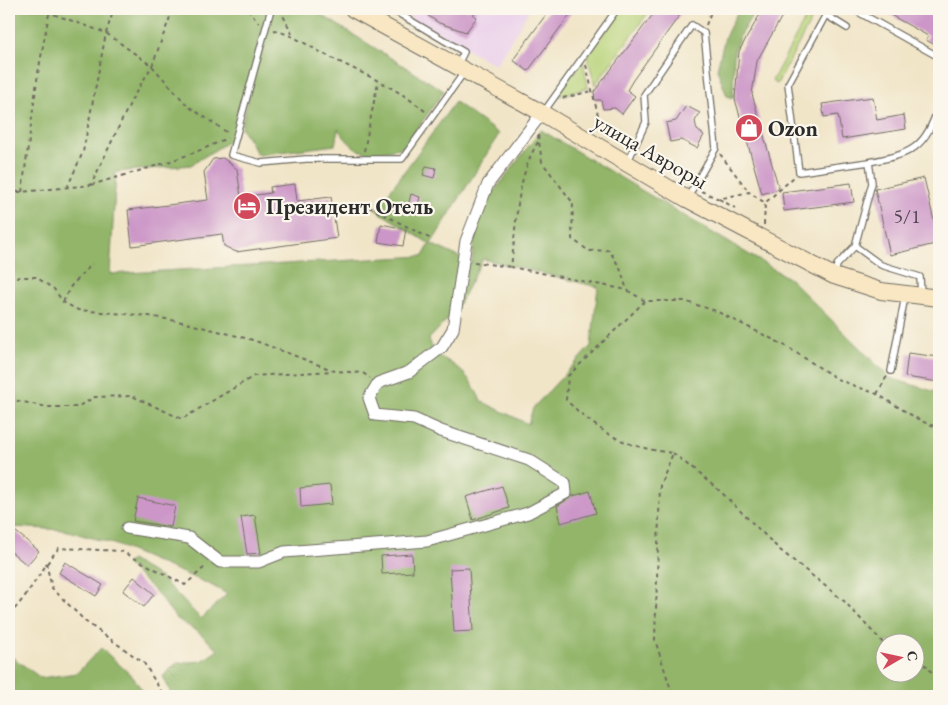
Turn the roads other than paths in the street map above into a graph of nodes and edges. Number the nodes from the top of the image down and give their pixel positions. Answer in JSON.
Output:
{"nodes":[{"id":1,"x":271,"y":9,"type":"edge"},
{"id":2,"x":353,"y":9,"type":"edge"},
{"id":3,"x":391,"y":9,"type":"edge"},
{"id":4,"x":617,"y":9,"type":"edge"},
{"id":5,"x":829,"y":9,"type":"edge"},
{"id":6,"x":860,"y":13,"type":"dead end"},
{"id":7,"x":826,"y":15,"type":"junction"},
{"id":8,"x":847,"y":28,"type":"dead end"},
{"id":9,"x":939,"y":57,"type":"edge"},
{"id":10,"x":461,"y":68,"type":"junction"},
{"id":11,"x":939,"y":104,"type":"edge"},
{"id":12,"x":546,"y":107,"type":"junction"},
{"id":13,"x":868,"y":162,"type":"junction"},
{"id":14,"x":627,"y":164,"type":"junction"},
{"id":15,"x":691,"y":193,"type":"junction"},
{"id":16,"x":855,"y":246,"type":"junction"},
{"id":17,"x":834,"y":276,"type":"junction"},
{"id":18,"x":914,"y":296,"type":"junction"},
{"id":19,"x":939,"y":298,"type":"edge"},
{"id":20,"x":891,"y":371,"type":"road end"},
{"id":21,"x":127,"y":528,"type":"dead end"}],
"edges":[{"from":1,"to":10,"type":"lane"},
{"from":2,"to":10,"type":"street","name":"улица Авроры"},
{"from":3,"to":10,"type":"lane"},
{"from":4,"to":12,"type":"lane"},
{"from":5,"to":7,"type":"lane"},
{"from":6,"to":9,"type":"lane"},
{"from":7,"to":8,"type":"lane"},
{"from":7,"to":13,"type":"lane"},
{"from":10,"to":12,"type":"street","name":"улица Авроры"},
{"from":11,"to":13,"type":"lane"},
{"from":12,"to":14,"type":"street","name":"улица Авроры"},
{"from":12,"to":21,"type":"street"},
{"from":13,"to":16,"type":"lane"},
{"from":14,"to":15,"type":"street","name":"улица Авроры"},
{"from":14,"to":15,"type":"lane"},
{"from":15,"to":17,"type":"street","name":"улица Авроры"},
{"from":16,"to":17,"type":"lane"},
{"from":16,"to":18,"type":"lane"},
{"from":17,"to":18,"type":"street","name":"улица Авроры"},
{"from":18,"to":19,"type":"street","name":"улица Авроры"},
{"from":18,"to":20,"type":"lane"}]}
